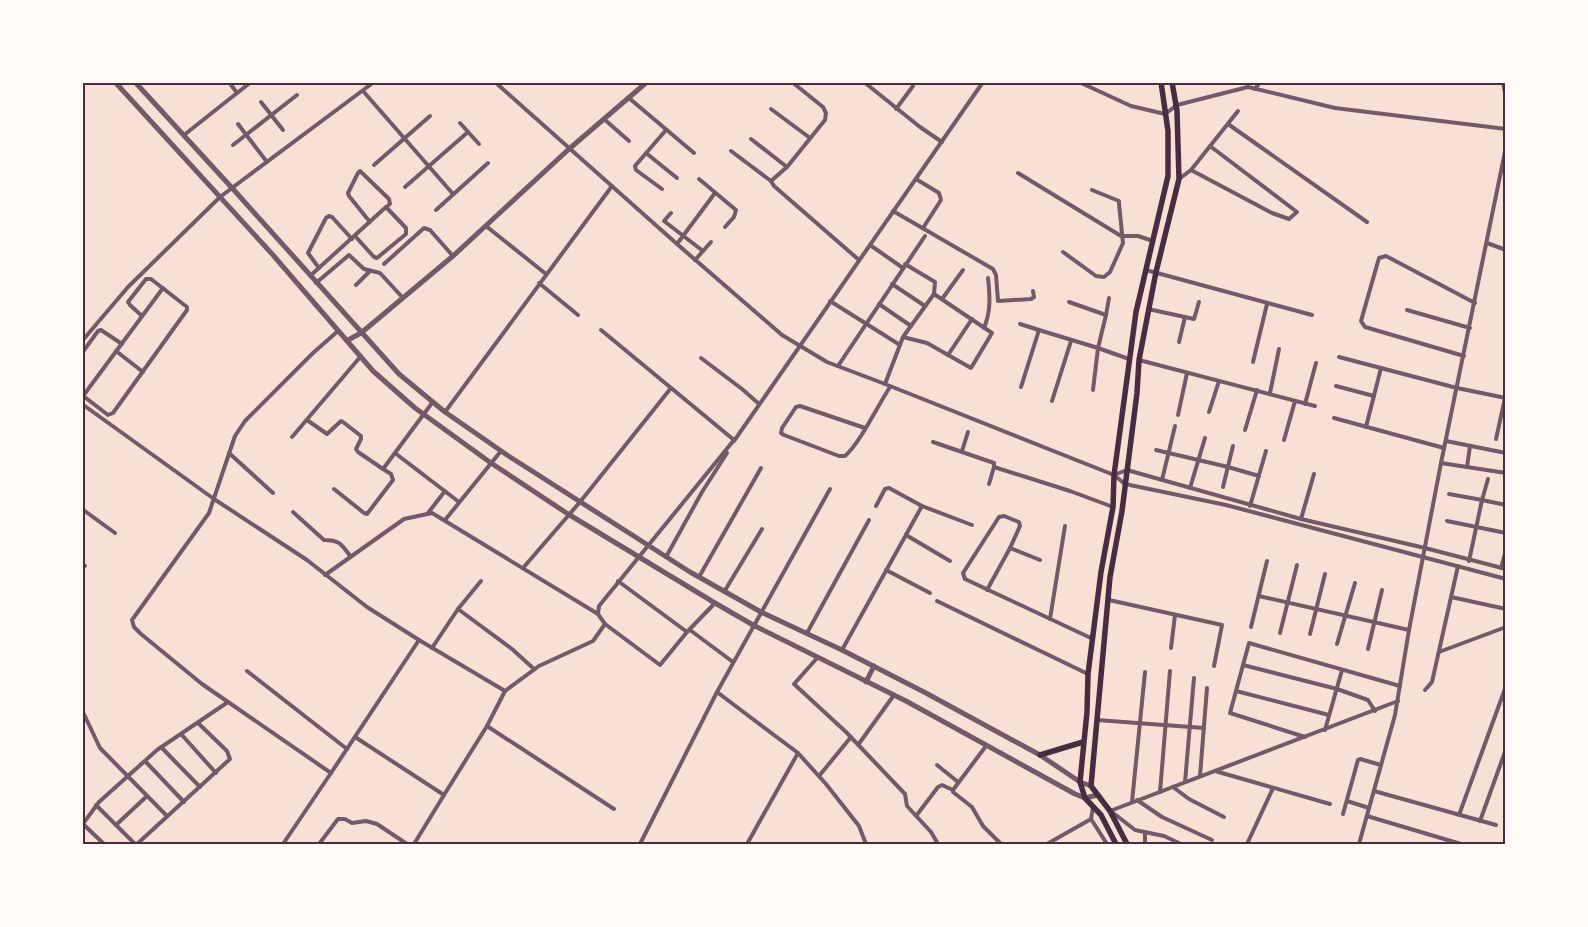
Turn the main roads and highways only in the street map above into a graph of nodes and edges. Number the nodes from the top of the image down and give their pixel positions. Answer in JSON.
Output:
{"nodes":[{"id":1,"x":1161,"y":82,"type":"edge"},
{"id":2,"x":1172,"y":82,"type":"edge"},
{"id":3,"x":1083,"y":742,"type":"junction"},
{"id":4,"x":1040,"y":755,"type":"road end"},
{"id":5,"x":1116,"y":844,"type":"edge"},
{"id":6,"x":1127,"y":844,"type":"edge"}],
"edges":[{"from":1,"to":3,"type":"main road"},
{"from":2,"to":6,"type":"main road"},
{"from":3,"to":4,"type":"main road"},
{"from":3,"to":5,"type":"main road"}]}
